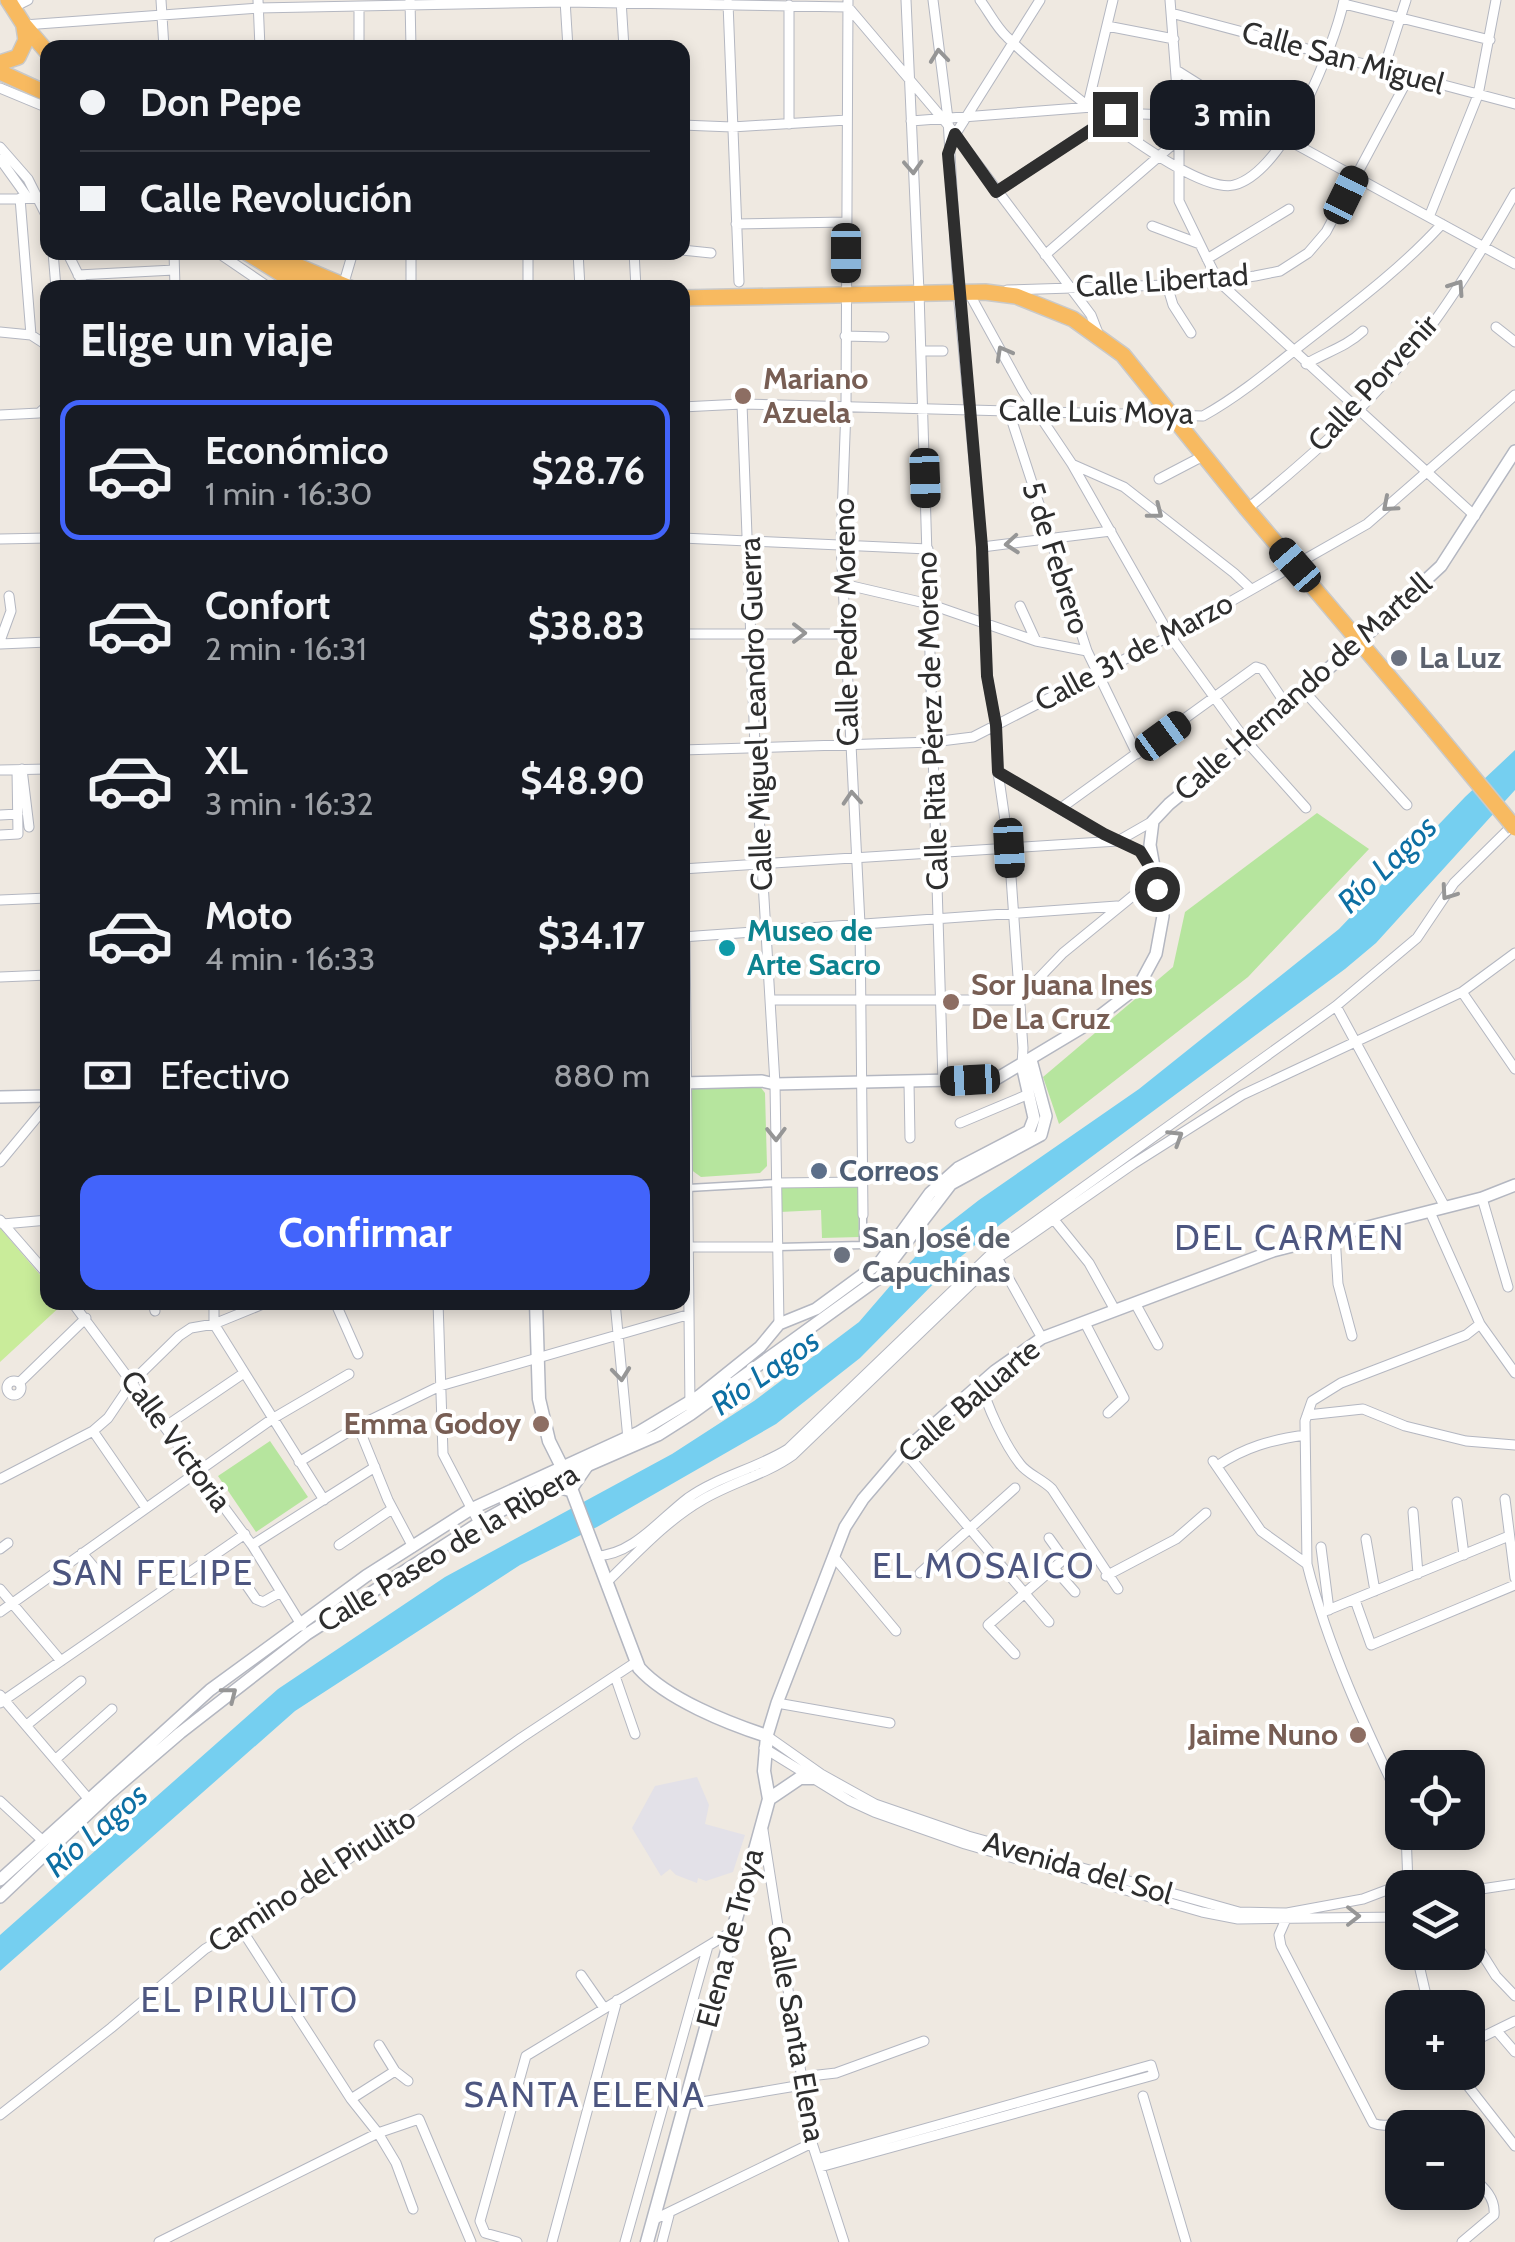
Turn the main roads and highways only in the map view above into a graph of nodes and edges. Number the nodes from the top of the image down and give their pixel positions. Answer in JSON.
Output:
{"nodes":[{"id":1,"x":16,"y":9,"type":"edge"},
{"id":2,"x":40,"y":42,"type":"edge"},
{"id":3,"x":0,"y":63,"type":"edge"},
{"id":4,"x":0,"y":72,"type":"edge"},
{"id":5,"x":40,"y":90,"type":"edge"},
{"id":6,"x":259,"y":260,"type":"edge"},
{"id":7,"x":292,"y":260,"type":"edge"},
{"id":8,"x":296,"y":280,"type":"edge"},
{"id":9,"x":334,"y":280,"type":"edge"},
{"id":10,"x":690,"y":298,"type":"edge"},
{"id":11,"x":1515,"y":825,"type":"edge"},
{"id":12,"x":536,"y":1310,"type":"edge"},
{"id":13,"x":588,"y":1464,"type":"road end"},
{"id":14,"x":548,"y":1484,"type":"road end"},
{"id":15,"x":571,"y":1491,"type":"junction"},
{"id":16,"x":813,"y":1778,"type":"road end"},
{"id":17,"x":769,"y":1800,"type":"junction"},
{"id":18,"x":647,"y":2242,"type":"edge"}],
"edges":[{"from":1,"to":2,"type":"highway"},
{"from":1,"to":3,"type":"highway"},
{"from":4,"to":5,"type":"highway"},
{"from":6,"to":8,"type":"highway"},
{"from":7,"to":9,"type":"highway"},
{"from":10,"to":11,"type":"highway","bridge":true},
{"from":12,"to":15,"type":"main road"},
{"from":13,"to":15,"type":"main road"},
{"from":14,"to":15,"type":"main road"},
{"from":15,"to":17,"type":"main road","name":"Elena de Troya"},
{"from":16,"to":17,"type":"main road"},
{"from":17,"to":18,"type":"main road","name":"Elena de Troya"}]}
